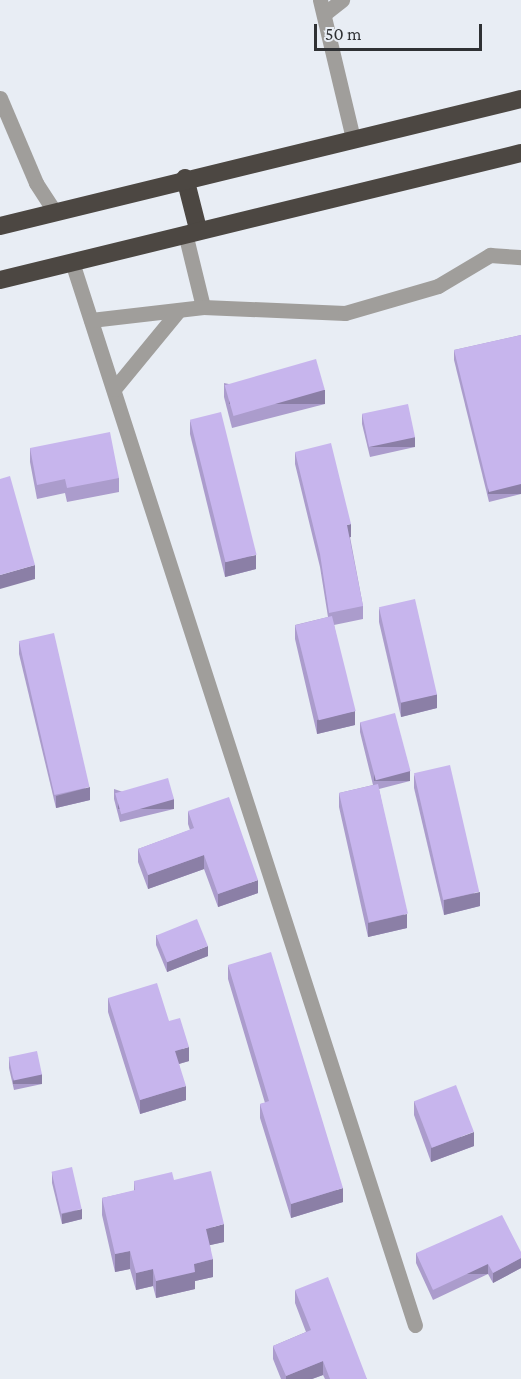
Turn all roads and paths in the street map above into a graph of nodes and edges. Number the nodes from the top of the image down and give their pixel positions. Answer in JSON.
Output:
{"nodes":[{"id":1,"x":342,"y":0,"type":"edge"},
{"id":2,"x":322,"y":7,"type":"edge"},
{"id":3,"x":0,"y":98,"type":"edge"},
{"id":4,"x":521,"y":99,"type":"edge"},
{"id":5,"x":352,"y":138,"type":"junction"},
{"id":6,"x":521,"y":153,"type":"edge"},
{"id":7,"x":185,"y":178,"type":"junction"},
{"id":8,"x":55,"y":212,"type":"junction"},
{"id":9,"x":0,"y":226,"type":"edge"},
{"id":10,"x":192,"y":231,"type":"junction"},
{"id":11,"x":521,"y":257,"type":"edge"},
{"id":12,"x":72,"y":262,"type":"junction"},
{"id":13,"x":0,"y":280,"type":"edge"},
{"id":14,"x":203,"y":307,"type":"junction"},
{"id":15,"x":179,"y":310,"type":"junction"},
{"id":16,"x":91,"y":320,"type":"junction"},
{"id":17,"x":114,"y":389,"type":"junction"},
{"id":18,"x":415,"y":1325,"type":"dead end"}],
"edges":[{"from":1,"to":2,"type":"street"},
{"from":2,"to":5,"type":"street"},
{"from":3,"to":8,"type":"street"},
{"from":4,"to":5,"type":"highway"},
{"from":5,"to":7,"type":"highway"},
{"from":6,"to":10,"type":"highway"},
{"from":7,"to":8,"type":"highway"},
{"from":7,"to":10,"type":"highway"},
{"from":8,"to":9,"type":"highway"},
{"from":10,"to":12,"type":"highway"},
{"from":10,"to":14,"type":"street"},
{"from":11,"to":14,"type":"street"},
{"from":12,"to":13,"type":"highway"},
{"from":12,"to":16,"type":"street"},
{"from":14,"to":15,"type":"street"},
{"from":15,"to":16,"type":"street"},
{"from":15,"to":17,"type":"street"},
{"from":16,"to":17,"type":"street"},
{"from":17,"to":18,"type":"street"}]}
